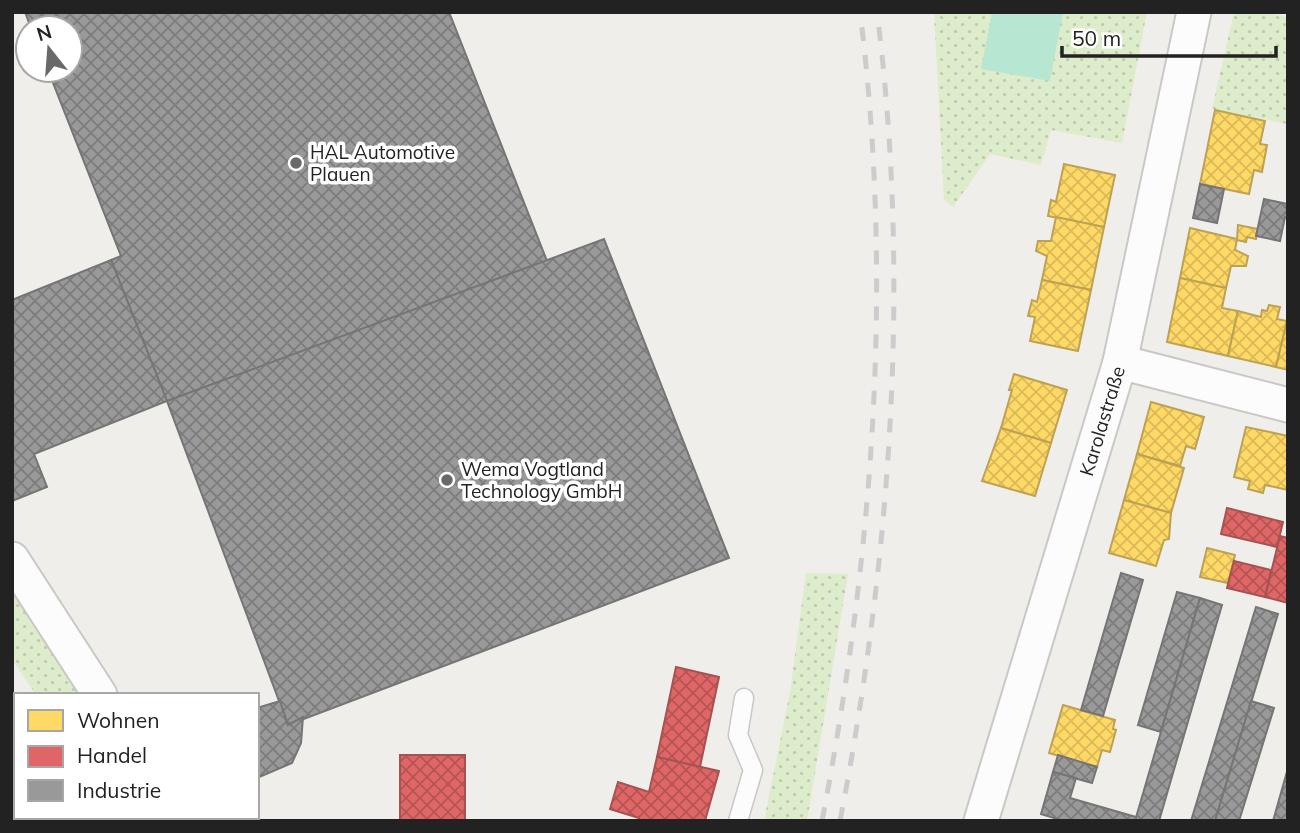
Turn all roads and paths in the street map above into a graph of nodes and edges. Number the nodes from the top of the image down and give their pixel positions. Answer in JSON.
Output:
{"nodes":[{"id":1,"x":1194,"y":12,"type":"edge"},
{"id":2,"x":1120,"y":362,"type":"junction"},
{"id":3,"x":1288,"y":405,"type":"edge"},
{"id":4,"x":12,"y":559,"type":"edge"},
{"id":5,"x":99,"y":693,"type":"edge"},
{"id":6,"x":744,"y":698,"type":"dead end"},
{"id":7,"x":738,"y":821,"type":"edge"},
{"id":8,"x":981,"y":821,"type":"edge"}],
"edges":[{"from":1,"to":2,"type":"street","name":"Karolastraße"},
{"from":2,"to":3,"type":"street"},
{"from":2,"to":8,"type":"street","name":"Karolastraße"},
{"from":4,"to":5,"type":"street"},
{"from":6,"to":7,"type":"lane"}]}
